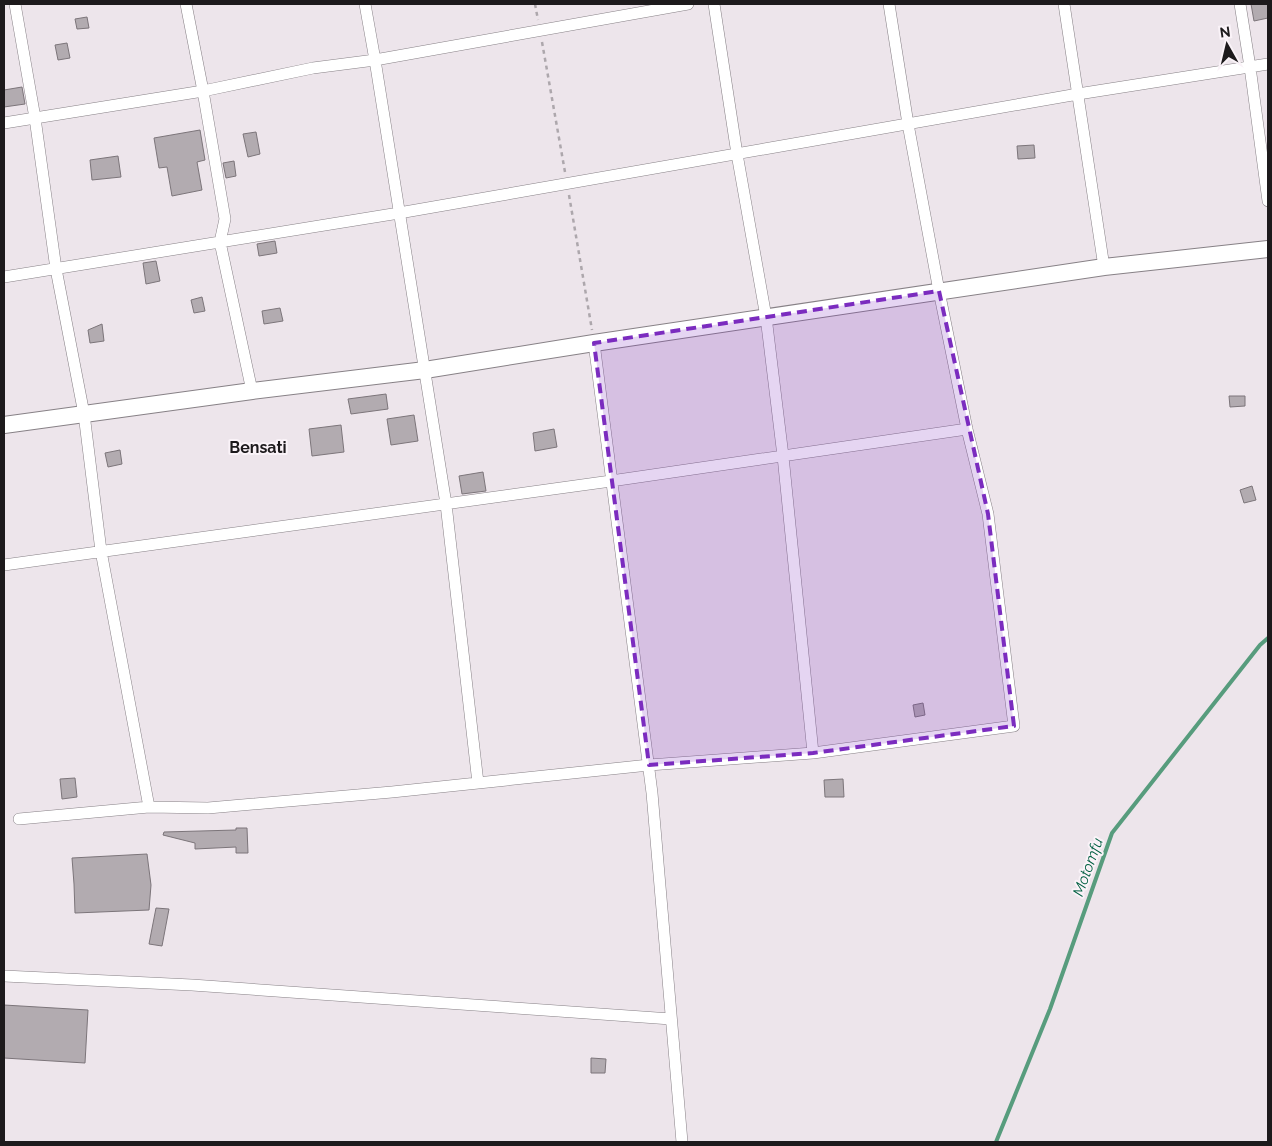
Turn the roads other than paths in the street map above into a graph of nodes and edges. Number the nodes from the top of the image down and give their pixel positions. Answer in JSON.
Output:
{"nodes":[{"id":1,"x":15,"y":4,"type":"edge"},
{"id":2,"x":186,"y":4,"type":"edge"},
{"id":3,"x":365,"y":4,"type":"edge"},
{"id":4,"x":688,"y":4,"type":"edge"},
{"id":5,"x":714,"y":4,"type":"edge"},
{"id":6,"x":889,"y":4,"type":"edge"},
{"id":7,"x":1064,"y":4,"type":"edge"},
{"id":8,"x":1240,"y":4,"type":"edge"},
{"id":9,"x":375,"y":60,"type":"junction"},
{"id":10,"x":1268,"y":64,"type":"edge"},
{"id":11,"x":1250,"y":67,"type":"junction"},
{"id":12,"x":204,"y":91,"type":"junction"},
{"id":13,"x":1078,"y":94,"type":"junction"},
{"id":14,"x":35,"y":118,"type":"junction"},
{"id":15,"x":4,"y":123,"type":"edge"},
{"id":16,"x":908,"y":124,"type":"junction"},
{"id":17,"x":737,"y":154,"type":"junction"},
{"id":18,"x":1268,"y":201,"type":"edge"},
{"id":19,"x":399,"y":213,"type":"junction"},
{"id":20,"x":220,"y":242,"type":"junction"},
{"id":21,"x":1268,"y":249,"type":"edge"},
{"id":22,"x":1104,"y":267,"type":"junction"},
{"id":23,"x":56,"y":269,"type":"junction"},
{"id":24,"x":4,"y":277,"type":"edge"},
{"id":25,"x":939,"y":291,"type":"junction"},
{"id":26,"x":766,"y":317,"type":"junction"},
{"id":27,"x":594,"y":343,"type":"junction"},
{"id":28,"x":426,"y":370,"type":"junction"},
{"id":29,"x":252,"y":391,"type":"junction"},
{"id":30,"x":84,"y":414,"type":"junction"},
{"id":31,"x":4,"y":425,"type":"edge"},
{"id":32,"x":967,"y":429,"type":"junction"},
{"id":33,"x":783,"y":456,"type":"junction"},
{"id":34,"x":611,"y":481,"type":"junction"},
{"id":35,"x":446,"y":504,"type":"junction"},
{"id":36,"x":101,"y":551,"type":"junction"},
{"id":37,"x":4,"y":565,"type":"edge"},
{"id":38,"x":813,"y":753,"type":"junction"},
{"id":39,"x":648,"y":765,"type":"junction"},
{"id":40,"x":478,"y":783,"type":"junction"},
{"id":41,"x":150,"y":806,"type":"junction"},
{"id":42,"x":19,"y":819,"type":"dead end"},
{"id":43,"x":4,"y":976,"type":"edge"},
{"id":44,"x":671,"y":1019,"type":"junction"},
{"id":45,"x":682,"y":1142,"type":"edge"}],
"edges":[{"from":1,"to":14,"type":"street"},
{"from":2,"to":12,"type":"street"},
{"from":3,"to":9,"type":"street"},
{"from":4,"to":9,"type":"street"},
{"from":5,"to":17,"type":"street"},
{"from":6,"to":16,"type":"street"},
{"from":7,"to":13,"type":"street"},
{"from":8,"to":11,"type":"street"},
{"from":9,"to":12,"type":"street"},
{"from":9,"to":19,"type":"street"},
{"from":10,"to":11,"type":"street"},
{"from":11,"to":13,"type":"street"},
{"from":11,"to":18,"type":"street"},
{"from":12,"to":14,"type":"street"},
{"from":12,"to":20,"type":"street"},
{"from":13,"to":16,"type":"street"},
{"from":13,"to":22,"type":"street"},
{"from":14,"to":15,"type":"street"},
{"from":14,"to":23,"type":"street"},
{"from":16,"to":17,"type":"street"},
{"from":16,"to":25,"type":"street"},
{"from":17,"to":19,"type":"street"},
{"from":17,"to":26,"type":"street"},
{"from":19,"to":20,"type":"street"},
{"from":19,"to":28,"type":"street"},
{"from":20,"to":23,"type":"street"},
{"from":20,"to":29,"type":"street"},
{"from":21,"to":22,"type":"street"},
{"from":22,"to":25,"type":"street"},
{"from":23,"to":24,"type":"street"},
{"from":23,"to":30,"type":"street"},
{"from":25,"to":26,"type":"street"},
{"from":25,"to":32,"type":"street"},
{"from":26,"to":27,"type":"street"},
{"from":26,"to":33,"type":"street"},
{"from":27,"to":28,"type":"street"},
{"from":27,"to":34,"type":"street"},
{"from":28,"to":29,"type":"street"},
{"from":28,"to":35,"type":"street"},
{"from":29,"to":30,"type":"street"},
{"from":30,"to":31,"type":"street"},
{"from":30,"to":36,"type":"street"},
{"from":32,"to":33,"type":"street"},
{"from":32,"to":38,"type":"street"},
{"from":33,"to":34,"type":"street"},
{"from":33,"to":38,"type":"street"},
{"from":34,"to":35,"type":"street"},
{"from":34,"to":39,"type":"street"},
{"from":35,"to":36,"type":"street"},
{"from":35,"to":40,"type":"street"},
{"from":36,"to":37,"type":"street"},
{"from":36,"to":41,"type":"street"},
{"from":38,"to":39,"type":"street"},
{"from":39,"to":40,"type":"street"},
{"from":39,"to":44,"type":"street"},
{"from":40,"to":41,"type":"street"},
{"from":41,"to":42,"type":"street"},
{"from":43,"to":44,"type":"street"},
{"from":44,"to":45,"type":"street"}]}
